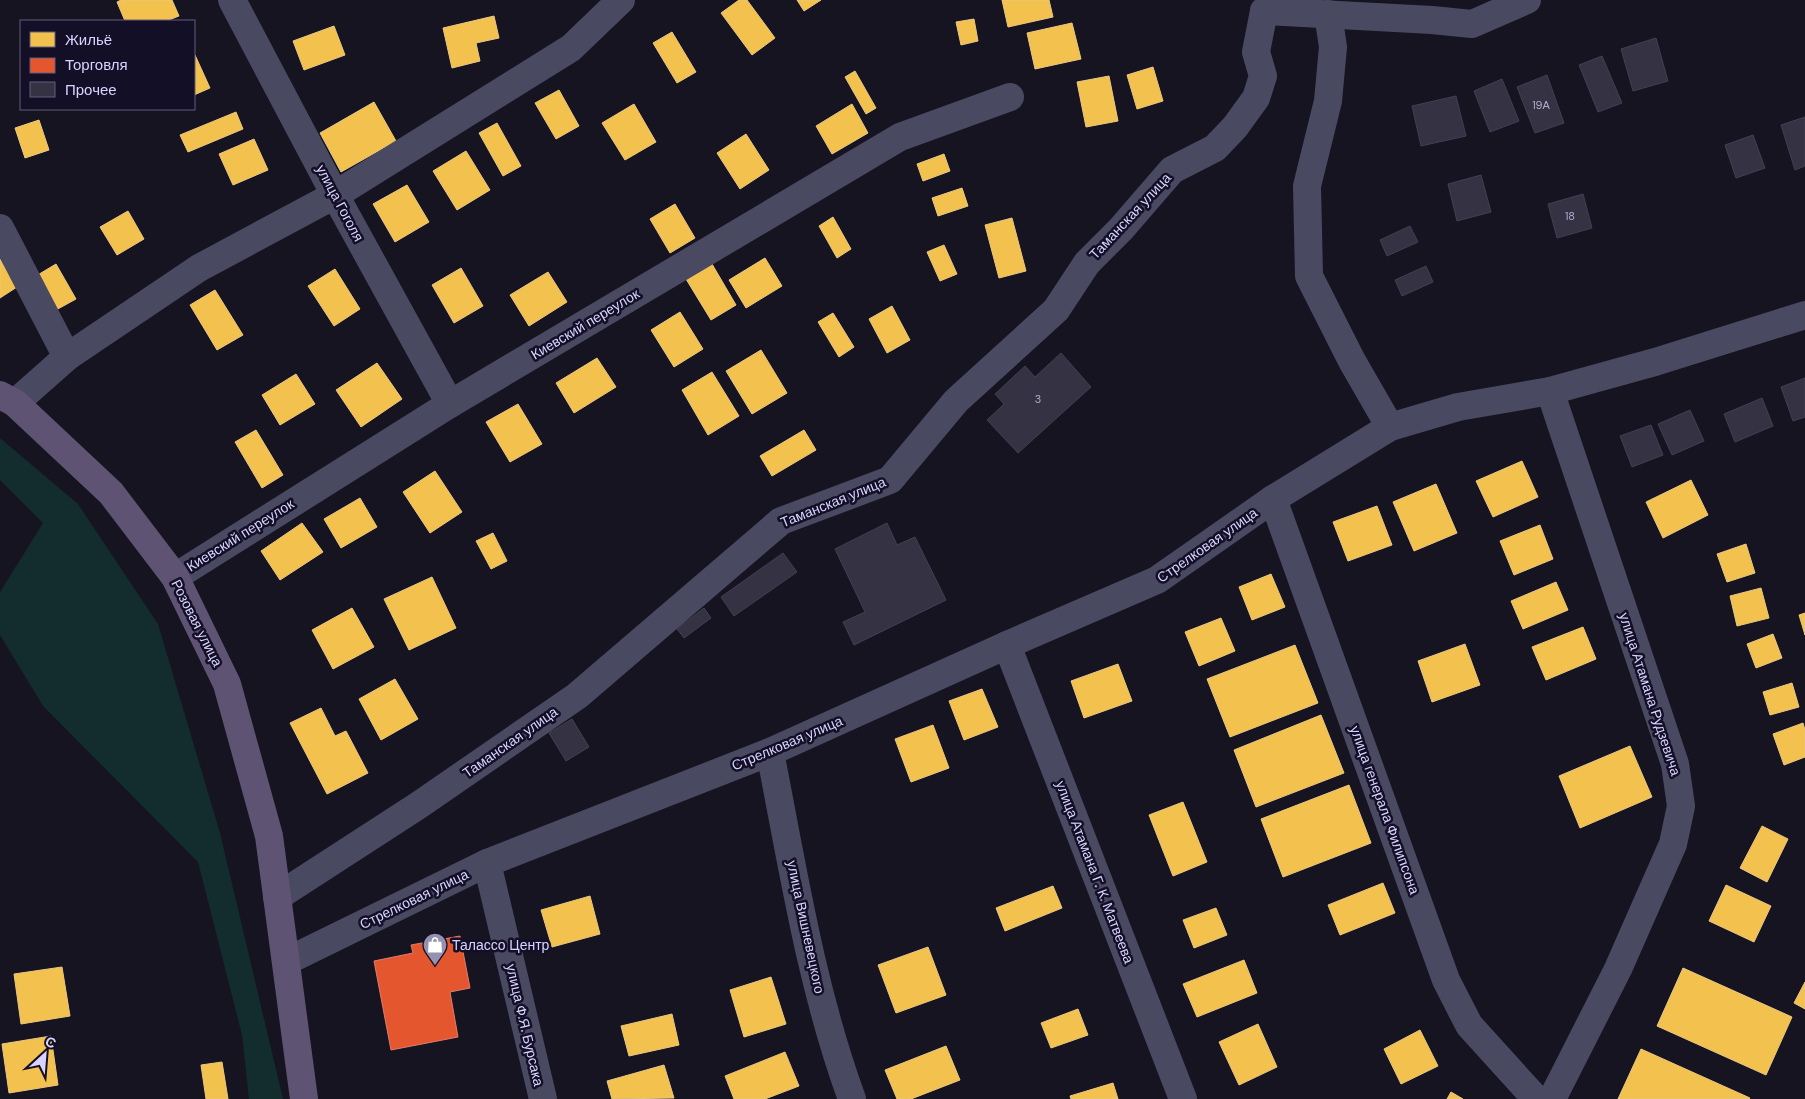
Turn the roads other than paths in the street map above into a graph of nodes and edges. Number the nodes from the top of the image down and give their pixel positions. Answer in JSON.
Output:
{"nodes":[{"id":1,"x":232,"y":0,"type":"edge"},
{"id":2,"x":1527,"y":0,"type":"edge"},
{"id":3,"x":613,"y":3,"type":"edge"},
{"id":4,"x":1262,"y":5,"type":"edge"},
{"id":5,"x":1502,"y":6,"type":"edge"},
{"id":6,"x":1328,"y":14,"type":"junction"},
{"id":7,"x":1010,"y":97,"type":"dead end"},
{"id":8,"x":335,"y":195,"type":"junction"},
{"id":9,"x":0,"y":228,"type":"edge"},
{"id":10,"x":1805,"y":315,"type":"edge"},
{"id":11,"x":67,"y":356,"type":"junction"},
{"id":12,"x":1550,"y":391,"type":"junction"},
{"id":13,"x":8,"y":399,"type":"edge"},
{"id":14,"x":450,"y":404,"type":"junction"},
{"id":15,"x":1390,"y":426,"type":"junction"},
{"id":16,"x":1273,"y":499,"type":"junction"},
{"id":17,"x":175,"y":577,"type":"junction"},
{"id":18,"x":1007,"y":645,"type":"junction"},
{"id":19,"x":770,"y":752,"type":"junction"},
{"id":20,"x":487,"y":863,"type":"junction"},
{"id":21,"x":277,"y":897,"type":"junction"},
{"id":22,"x":287,"y":961,"type":"junction"},
{"id":23,"x":304,"y":1099,"type":"edge"},
{"id":24,"x":543,"y":1099,"type":"edge"},
{"id":25,"x":852,"y":1099,"type":"edge"},
{"id":26,"x":1183,"y":1099,"type":"edge"},
{"id":27,"x":1536,"y":1099,"type":"edge"},
{"id":28,"x":1552,"y":1099,"type":"edge"}],
"edges":[{"from":1,"to":8,"type":"street","name":"улица Гоголя"},
{"from":2,"to":5,"type":"street"},
{"from":3,"to":8,"type":"street"},
{"from":4,"to":6,"type":"street"},
{"from":4,"to":21,"type":"street","name":"Таманская улица"},
{"from":5,"to":6,"type":"street"},
{"from":6,"to":15,"type":"street"},
{"from":7,"to":14,"type":"street","name":"Киевский переулок"},
{"from":8,"to":11,"type":"street"},
{"from":8,"to":14,"type":"street","name":"улица Гоголя"},
{"from":9,"to":11,"type":"street"},
{"from":10,"to":12,"type":"street","name":"Стрелковая улица"},
{"from":11,"to":13,"type":"street"},
{"from":12,"to":15,"type":"street","name":"Стрелковая улица"},
{"from":12,"to":28,"type":"street","name":"улица Атамана Рудзевича"},
{"from":13,"to":17,"type":"main road","name":"Розовая улица"},
{"from":14,"to":17,"type":"street","name":"Киевский переулок"},
{"from":15,"to":16,"type":"street","name":"Стрелковая улица"},
{"from":16,"to":18,"type":"street","name":"Стрелковая улица"},
{"from":16,"to":27,"type":"street","name":"улица генерала Филипсона"},
{"from":17,"to":21,"type":"main road","name":"Розовая улица"},
{"from":18,"to":19,"type":"street","name":"Стрелковая улица"},
{"from":18,"to":26,"type":"street","name":"улица Атамана Г. К. Матвеева"},
{"from":19,"to":20,"type":"street","name":"Стрелковая улица"},
{"from":19,"to":25,"type":"street","name":"улица Вишневецкого"},
{"from":20,"to":22,"type":"street","name":"Стрелковая улица"},
{"from":20,"to":24,"type":"street","name":"улица Ф.Я. Бурсака"},
{"from":21,"to":22,"type":"main road","name":"Розовая улица"},
{"from":22,"to":23,"type":"main road","name":"Розовая улица"}]}
